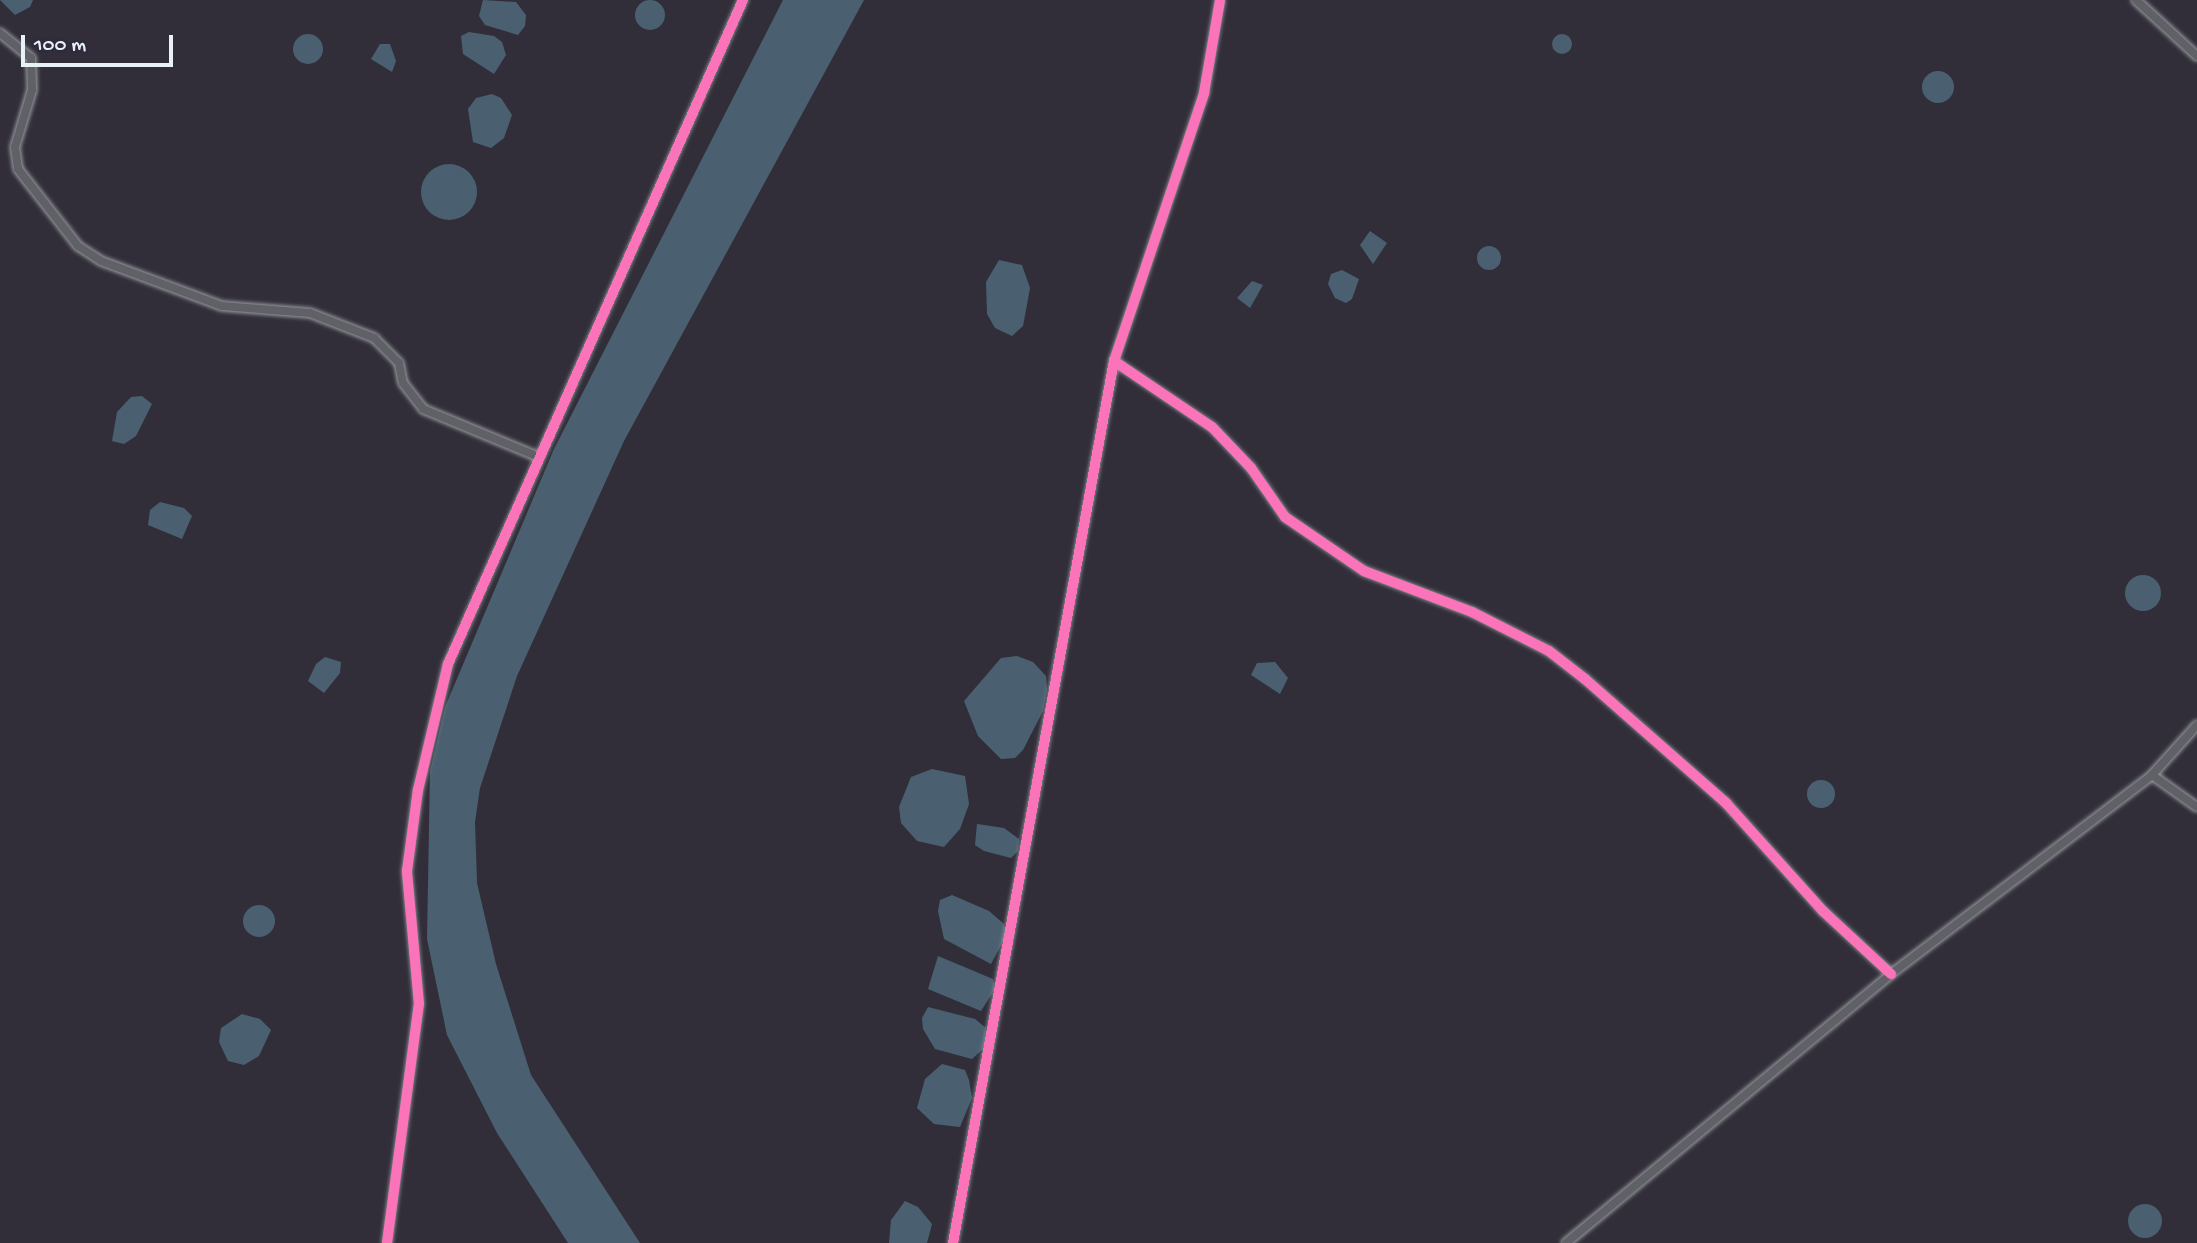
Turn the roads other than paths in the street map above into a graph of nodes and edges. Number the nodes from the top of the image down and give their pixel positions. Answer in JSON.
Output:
{"nodes":[{"id":1,"x":743,"y":0,"type":"edge"},
{"id":2,"x":1220,"y":0,"type":"edge"},
{"id":3,"x":2136,"y":0,"type":"edge"},
{"id":4,"x":0,"y":33,"type":"edge"},
{"id":5,"x":2197,"y":56,"type":"edge"},
{"id":6,"x":1114,"y":361,"type":"junction"},
{"id":7,"x":538,"y":457,"type":"junction"},
{"id":8,"x":2197,"y":725,"type":"edge"},
{"id":9,"x":2152,"y":775,"type":"junction"},
{"id":10,"x":2197,"y":807,"type":"edge"},
{"id":11,"x":1892,"y":974,"type":"junction"},
{"id":12,"x":387,"y":1243,"type":"edge"},
{"id":13,"x":953,"y":1243,"type":"edge"},
{"id":14,"x":1566,"y":1243,"type":"edge"}],
"edges":[{"from":1,"to":7,"type":"street"},
{"from":2,"to":6,"type":"street"},
{"from":3,"to":5,"type":"street"},
{"from":4,"to":7,"type":"street"},
{"from":6,"to":11,"type":"street"},
{"from":6,"to":13,"type":"street"},
{"from":7,"to":12,"type":"street"},
{"from":8,"to":9,"type":"street"},
{"from":9,"to":10,"type":"street"},
{"from":9,"to":11,"type":"street"},
{"from":11,"to":14,"type":"street"}]}
